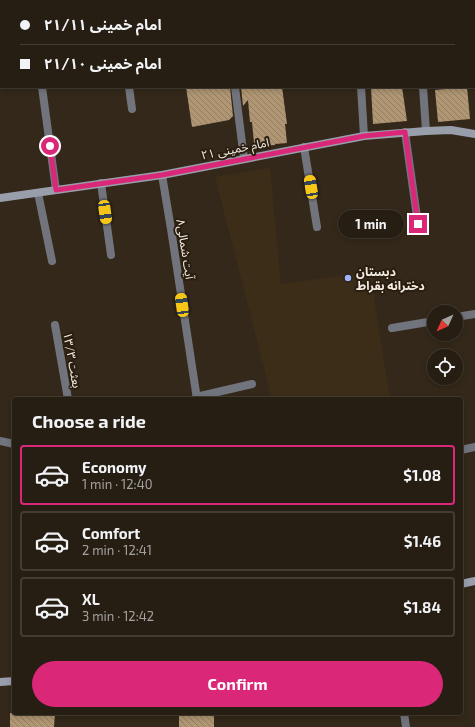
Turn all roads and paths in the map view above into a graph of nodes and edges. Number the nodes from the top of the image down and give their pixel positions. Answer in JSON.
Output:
{"nodes":[{"id":1,"x":42,"y":88,"type":"edge"},
{"id":2,"x":129,"y":88,"type":"edge"},
{"id":3,"x":235,"y":88,"type":"edge"},
{"id":4,"x":361,"y":88,"type":"edge"},
{"id":5,"x":423,"y":88,"type":"edge"},
{"id":6,"x":132,"y":109,"type":"dead end"},
{"id":7,"x":426,"y":131,"type":"junction"},
{"id":8,"x":405,"y":132,"type":"junction"},
{"id":9,"x":475,"y":134,"type":"edge"},
{"id":10,"x":364,"y":136,"type":"junction"},
{"id":11,"x":304,"y":147,"type":"junction"},
{"id":12,"x":244,"y":159,"type":"junction"},
{"id":13,"x":162,"y":175,"type":"junction"},
{"id":14,"x":101,"y":183,"type":"junction"},
{"id":15,"x":56,"y":190,"type":"junction"},
{"id":16,"x":38,"y":193,"type":"junction"},
{"id":17,"x":0,"y":198,"type":"edge"},
{"id":18,"x":418,"y":224,"type":"dead end"},
{"id":19,"x":317,"y":227,"type":"dead end"},
{"id":20,"x":111,"y":255,"type":"dead end"},
{"id":21,"x":52,"y":261,"type":"dead end"},
{"id":22,"x":475,"y":314,"type":"edge"},
{"id":23,"x":463,"y":316,"type":"edge"},
{"id":24,"x":427,"y":322,"type":"edge"},
{"id":25,"x":55,"y":325,"type":"dead end"},
{"id":26,"x":392,"y":328,"type":"dead end"},
{"id":27,"x":252,"y":384,"type":"dead end"},
{"id":28,"x":68,"y":397,"type":"edge"},
{"id":29,"x":196,"y":397,"type":"edge"},
{"id":30,"x":200,"y":397,"type":"edge"},
{"id":31,"x":0,"y":441,"type":"edge"},
{"id":32,"x":12,"y":444,"type":"edge"},
{"id":33,"x":475,"y":447,"type":"edge"},
{"id":34,"x":463,"y":450,"type":"edge"},
{"id":35,"x":475,"y":581,"type":"edge"},
{"id":36,"x":463,"y":584,"type":"edge"},
{"id":37,"x":12,"y":681,"type":"edge"},
{"id":38,"x":0,"y":682,"type":"edge"},
{"id":39,"x":404,"y":715,"type":"edge"},
{"id":40,"x":406,"y":727,"type":"edge"}],
"edges":[{"from":1,"to":15,"type":"street"},
{"from":2,"to":6,"type":"street"},
{"from":3,"to":12,"type":"street"},
{"from":4,"to":10,"type":"street"},
{"from":5,"to":7,"type":"street"},
{"from":7,"to":8,"type":"street","name":"امام خمینی ۲۱"},
{"from":7,"to":9,"type":"street","name":"امام خمینی ۲۱"},
{"from":8,"to":10,"type":"street","name":"امام خمینی ۲۱"},
{"from":8,"to":18,"type":"street"},
{"from":10,"to":11,"type":"street","name":"امام خمینی ۲۱"},
{"from":11,"to":12,"type":"street","name":"امام خمینی ۲۱"},
{"from":11,"to":19,"type":"street"},
{"from":12,"to":13,"type":"street","name":"امام خمینی ۲۱"},
{"from":13,"to":14,"type":"street","name":"امام خمینی ۲۱"},
{"from":13,"to":29,"type":"street","name":"آیت شمالی۸"},
{"from":14,"to":15,"type":"street","name":"امام خمینی ۲۱"},
{"from":14,"to":20,"type":"street"},
{"from":15,"to":16,"type":"street","name":"امام خمینی ۲۱"},
{"from":16,"to":17,"type":"street","name":"امام خمینی ۲۱"},
{"from":16,"to":21,"type":"street"},
{"from":22,"to":23,"type":"street"},
{"from":24,"to":26,"type":"street"},
{"from":25,"to":28,"type":"street","name":"بعثت ۱۳/۳"},
{"from":27,"to":30,"type":"street"},
{"from":31,"to":32,"type":"street"},
{"from":33,"to":34,"type":"street"},
{"from":35,"to":36,"type":"street"},
{"from":37,"to":38,"type":"street"},
{"from":39,"to":40,"type":"street"}]}
